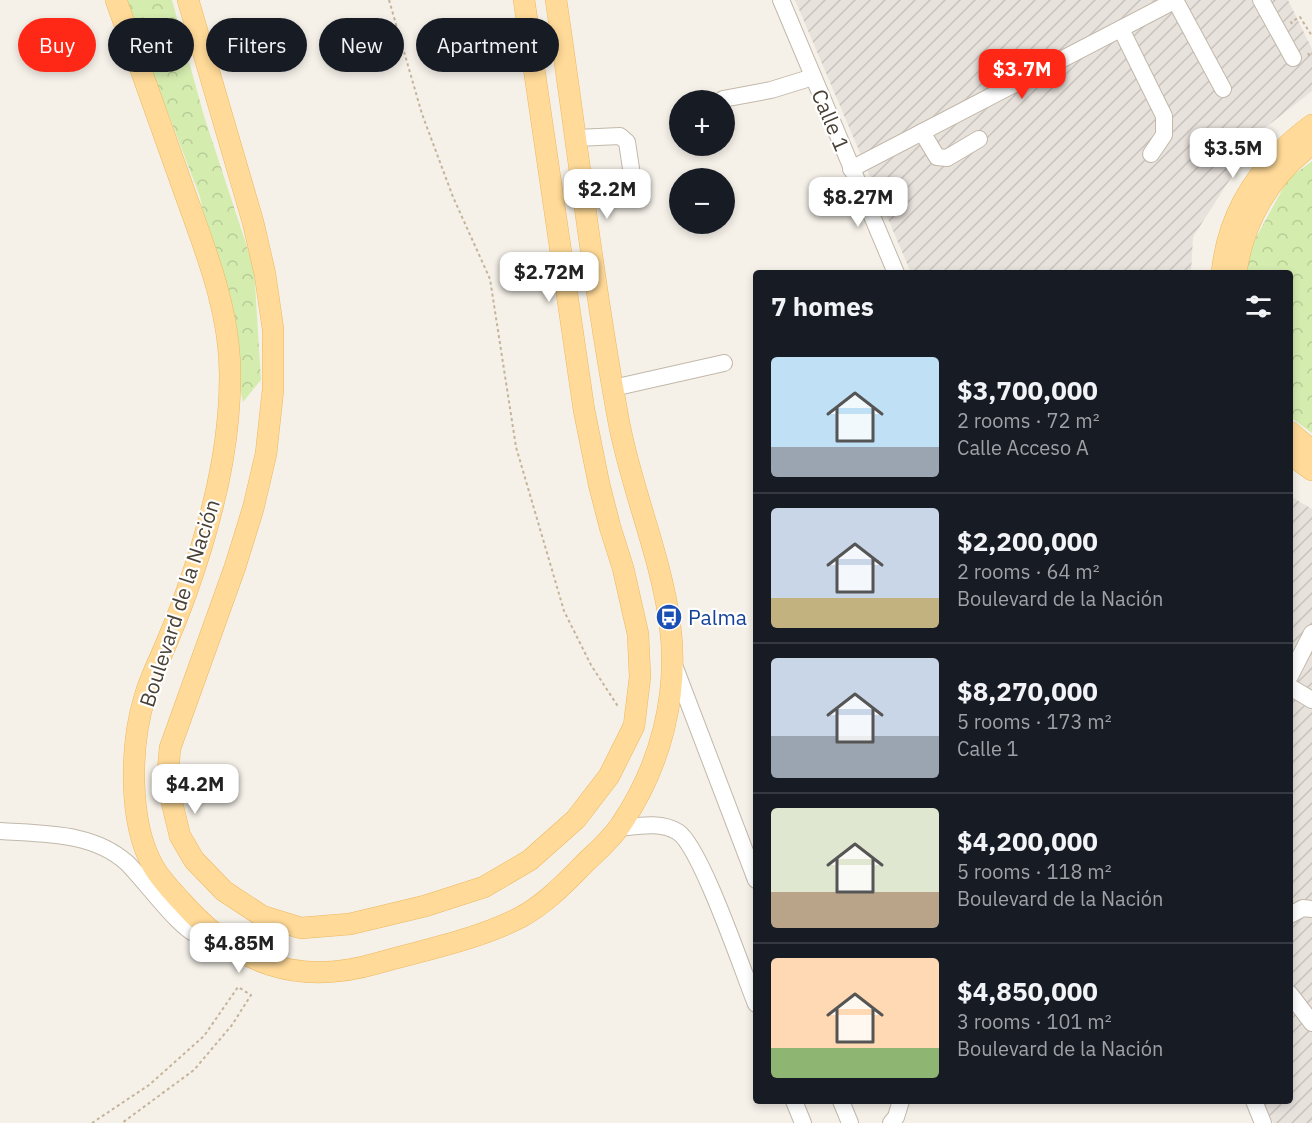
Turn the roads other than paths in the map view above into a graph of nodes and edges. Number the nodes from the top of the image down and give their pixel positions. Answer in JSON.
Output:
{"nodes":[{"id":1,"x":116,"y":0,"type":"edge"},
{"id":2,"x":188,"y":0,"type":"edge"},
{"id":3,"x":524,"y":0,"type":"edge"},
{"id":4,"x":556,"y":0,"type":"edge"},
{"id":5,"x":781,"y":0,"type":"edge"},
{"id":6,"x":1176,"y":0,"type":"edge"},
{"id":7,"x":1261,"y":0,"type":"edge"},
{"id":8,"x":1121,"y":29,"type":"junction"},
{"id":9,"x":1298,"y":52,"type":"road end"},
{"id":10,"x":813,"y":77,"type":"junction"},
{"id":11,"x":1223,"y":89,"type":"dead end"},
{"id":12,"x":735,"y":97,"type":"edge"},
{"id":13,"x":1312,"y":125,"type":"edge"},
{"id":14,"x":922,"y":132,"type":"junction"},
{"id":15,"x":576,"y":138,"type":"junction"},
{"id":16,"x":980,"y":139,"type":"dead end"},
{"id":17,"x":1312,"y":144,"type":"edge"},
{"id":18,"x":1151,"y":153,"type":"dead end"},
{"id":19,"x":851,"y":169,"type":"junction"},
{"id":20,"x":583,"y":186,"type":"junction"},
{"id":21,"x":552,"y":191,"type":"junction"},
{"id":22,"x":895,"y":270,"type":"edge"},
{"id":23,"x":1223,"y":270,"type":"edge"},
{"id":24,"x":1236,"y":270,"type":"edge"},
{"id":25,"x":724,"y":363,"type":"dead end"},
{"id":26,"x":613,"y":388,"type":"junction"},
{"id":27,"x":1293,"y":435,"type":"edge"},
{"id":28,"x":1312,"y":451,"type":"edge"},
{"id":29,"x":1293,"y":456,"type":"edge"},
{"id":30,"x":1312,"y":470,"type":"edge"},
{"id":31,"x":1312,"y":633,"type":"edge"},
{"id":32,"x":672,"y":659,"type":"junction"},
{"id":33,"x":1293,"y":669,"type":"edge"},
{"id":34,"x":1293,"y":689,"type":"edge"},
{"id":35,"x":1312,"y":700,"type":"edge"},
{"id":36,"x":619,"y":828,"type":"junction"},
{"id":37,"x":0,"y":831,"type":"edge"},
{"id":38,"x":753,"y":872,"type":"edge"},
{"id":39,"x":1312,"y":909,"type":"edge"},
{"id":40,"x":1293,"y":913,"type":"edge"},
{"id":41,"x":211,"y":932,"type":"junction"},
{"id":42,"x":753,"y":996,"type":"edge"},
{"id":43,"x":1293,"y":998,"type":"edge"},
{"id":44,"x":1312,"y":1023,"type":"edge"},
{"id":45,"x":795,"y":1104,"type":"edge"},
{"id":46,"x":842,"y":1104,"type":"edge"},
{"id":47,"x":900,"y":1104,"type":"edge"},
{"id":48,"x":1255,"y":1104,"type":"edge"},
{"id":49,"x":803,"y":1123,"type":"edge"},
{"id":50,"x":850,"y":1123,"type":"edge"},
{"id":51,"x":891,"y":1123,"type":"edge"},
{"id":52,"x":1263,"y":1123,"type":"edge"}],
"edges":[{"from":1,"to":41,"type":"main road","name":"Boulevard de la Nación"},
{"from":2,"to":21,"type":"main road","name":"Boulevard de la Nación"},
{"from":3,"to":21,"type":"main road","name":"Boulevard de la Nación"},
{"from":4,"to":15,"type":"main road","name":"Boulevard de la Nación"},
{"from":5,"to":10,"type":"street","name":"Calle 1"},
{"from":6,"to":8,"type":"street"},
{"from":6,"to":11,"type":"street"},
{"from":7,"to":9,"type":"street"},
{"from":8,"to":14,"type":"street"},
{"from":8,"to":18,"type":"street"},
{"from":10,"to":12,"type":"street"},
{"from":10,"to":19,"type":"street","name":"Calle 1"},
{"from":13,"to":23,"type":"main road"},
{"from":14,"to":16,"type":"street"},
{"from":14,"to":19,"type":"street"},
{"from":15,"to":20,"type":"main road","name":"Boulevard de la Nación"},
{"from":15,"to":20,"type":"street"},
{"from":17,"to":24,"type":"main road"},
{"from":19,"to":22,"type":"street","name":"Calle 1"},
{"from":20,"to":21,"type":"main road"},
{"from":20,"to":26,"type":"main road","name":"Boulevard de la Nación"},
{"from":25,"to":26,"type":"street"},
{"from":26,"to":32,"type":"main road","name":"Boulevard de la Nación"},
{"from":27,"to":28,"type":"main road"},
{"from":29,"to":30,"type":"main road"},
{"from":31,"to":33,"type":"street"},
{"from":32,"to":36,"type":"main road","name":"Boulevard de la Nación"},
{"from":32,"to":38,"type":"street"},
{"from":34,"to":35,"type":"street"},
{"from":36,"to":41,"type":"main road","name":"Boulevard de la Nación"},
{"from":36,"to":42,"type":"street"},
{"from":37,"to":41,"type":"street"},
{"from":39,"to":40,"type":"street"},
{"from":43,"to":44,"type":"street"},
{"from":45,"to":49,"type":"street"},
{"from":46,"to":50,"type":"street"},
{"from":47,"to":51,"type":"street"},
{"from":48,"to":52,"type":"street"}]}
